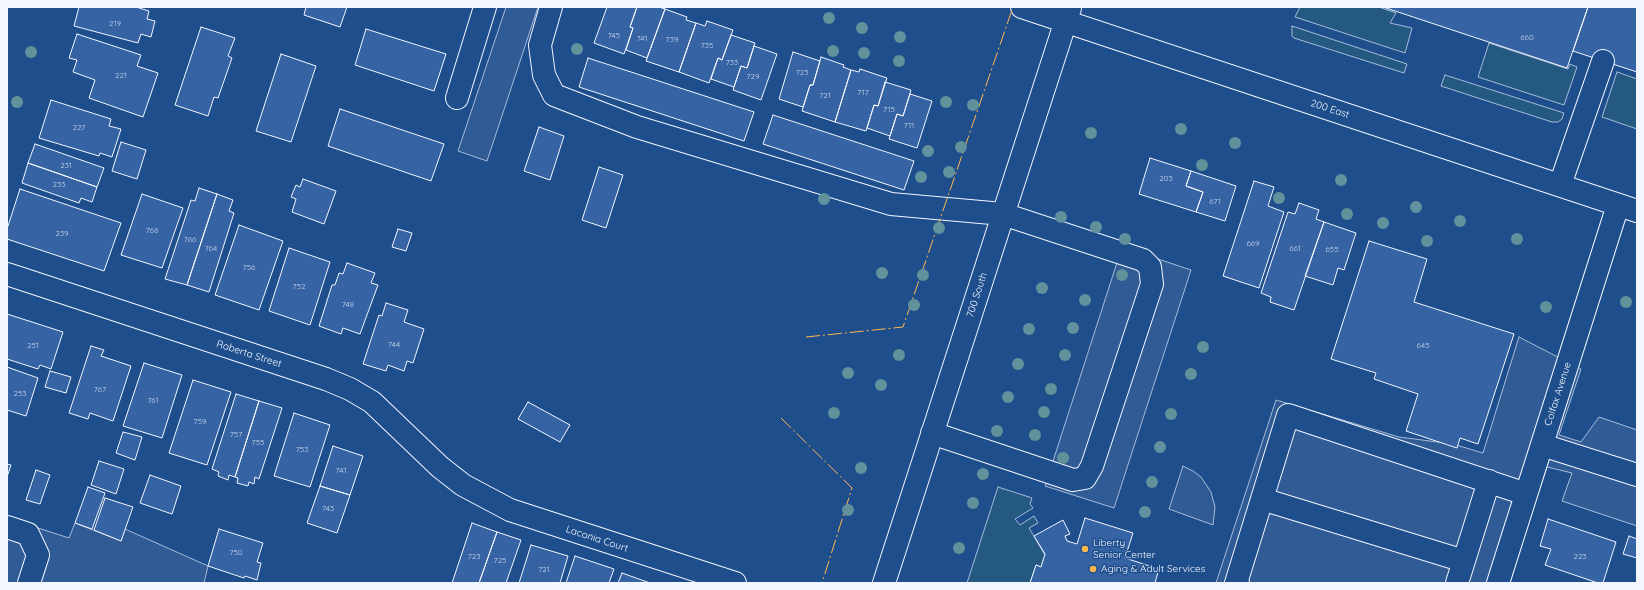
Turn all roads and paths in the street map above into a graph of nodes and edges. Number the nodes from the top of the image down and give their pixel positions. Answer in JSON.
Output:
{"nodes":[{"id":1,"x":485,"y":7,"type":"edge"},
{"id":2,"x":551,"y":7,"type":"edge"},
{"id":3,"x":1022,"y":7,"type":"edge"},
{"id":4,"x":1068,"y":14,"type":"edge"},
{"id":5,"x":1603,"y":61,"type":"dead end"},
{"id":6,"x":457,"y":98,"type":"dead end"},
{"id":7,"x":1560,"y":185,"type":"junction"},
{"id":8,"x":1627,"y":208,"type":"edge"},
{"id":9,"x":1003,"y":214,"type":"junction"},
{"id":10,"x":7,"y":274,"type":"edge"},
{"id":11,"x":932,"y":433,"type":"junction"},
{"id":12,"x":1542,"y":445,"type":"junction"},
{"id":13,"x":1637,"y":475,"type":"edge"},
{"id":14,"x":1489,"y":481,"type":"junction"},
{"id":15,"x":463,"y":484,"type":"joint"},
{"id":16,"x":1526,"y":494,"type":"junction"},
{"id":17,"x":1262,"y":499,"type":"junction"},
{"id":18,"x":7,"y":527,"type":"edge"},
{"id":19,"x":1464,"y":561,"type":"junction"},
{"id":20,"x":29,"y":583,"type":"edge"},
{"id":21,"x":735,"y":583,"type":"edge"},
{"id":22,"x":884,"y":583,"type":"edge"},
{"id":23,"x":1238,"y":583,"type":"edge"},
{"id":24,"x":1457,"y":583,"type":"edge"},
{"id":25,"x":1498,"y":583,"type":"edge"}],
"edges":[{"from":1,"to":6,"type":"street"},
{"from":2,"to":9,"type":"street"},
{"from":3,"to":4,"type":"street","name":"200 East"},
{"from":4,"to":7,"type":"street","name":"200 East"},
{"from":4,"to":9,"type":"street","name":"700 South"},
{"from":5,"to":7,"type":"street"},
{"from":7,"to":8,"type":"street","name":"200 East"},
{"from":8,"to":12,"type":"street","name":"Colfax Avenue"},
{"from":9,"to":11,"type":"street","name":"700 South"},
{"from":9,"to":11,"type":"street"},
{"from":10,"to":15,"type":"street","name":"Roberta Street"},
{"from":11,"to":22,"type":"street","name":"700 South"},
{"from":12,"to":13,"type":"street"},
{"from":12,"to":16,"type":"street","name":"Colfax Avenue"},
{"from":14,"to":16,"type":"street"},
{"from":14,"to":17,"type":"street"},
{"from":14,"to":19,"type":"street"},
{"from":15,"to":21,"type":"street","name":"Laconia Court"},
{"from":16,"to":25,"type":"street","name":"Colfax Avenue"},
{"from":17,"to":19,"type":"street"},
{"from":17,"to":23,"type":"street"},
{"from":18,"to":20,"type":"street"},
{"from":19,"to":24,"type":"street"}]}
